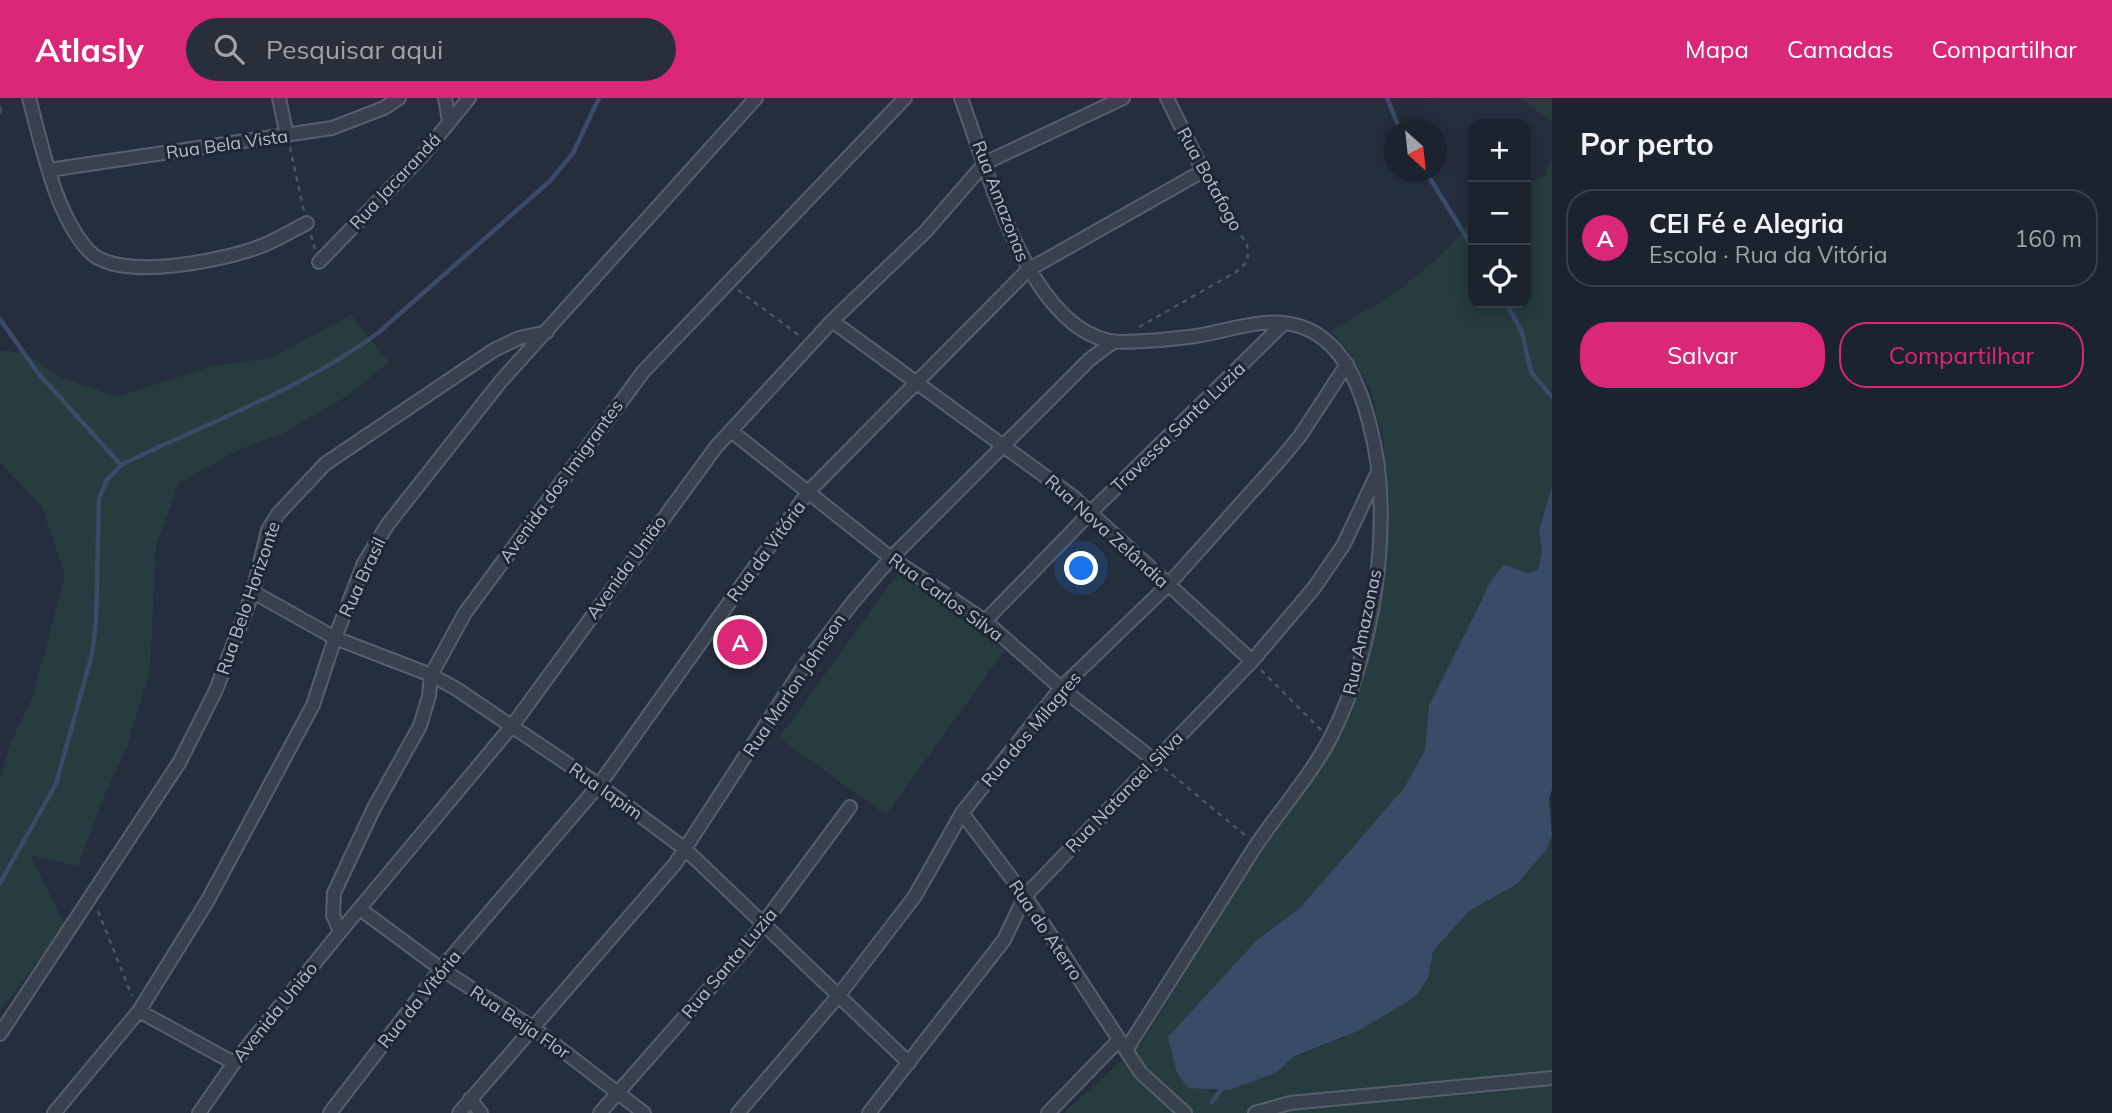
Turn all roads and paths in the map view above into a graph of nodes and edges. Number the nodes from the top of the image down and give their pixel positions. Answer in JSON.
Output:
{"nodes":[{"id":1,"x":29,"y":98,"type":"edge"},
{"id":2,"x":279,"y":98,"type":"edge"},
{"id":3,"x":399,"y":98,"type":"edge"},
{"id":4,"x":445,"y":98,"type":"edge"},
{"id":5,"x":469,"y":98,"type":"edge"},
{"id":6,"x":756,"y":98,"type":"edge"},
{"id":7,"x":905,"y":98,"type":"edge"},
{"id":8,"x":961,"y":98,"type":"edge"},
{"id":9,"x":1123,"y":98,"type":"edge"},
{"id":10,"x":1167,"y":98,"type":"edge"},
{"id":11,"x":449,"y":121,"type":"junction"},
{"id":12,"x":287,"y":136,"type":"junction"},
{"id":13,"x":985,"y":163,"type":"junction"},
{"id":14,"x":49,"y":170,"type":"junction"},
{"id":15,"x":1203,"y":171,"type":"junction"},
{"id":16,"x":307,"y":223,"type":"junction"},
{"id":17,"x":319,"y":262,"type":"joint"},
{"id":18,"x":1028,"y":270,"type":"junction"},
{"id":19,"x":727,"y":282,"type":"junction"},
{"id":20,"x":832,"y":321,"type":"junction"},
{"id":21,"x":1283,"y":324,"type":"junction"},
{"id":22,"x":1136,"y":329,"type":"dead end"},
{"id":23,"x":547,"y":332,"type":"junction"},
{"id":24,"x":1114,"y":342,"type":"junction"},
{"id":25,"x":811,"y":344,"type":"junction"},
{"id":26,"x":1347,"y":364,"type":"junction"},
{"id":27,"x":916,"y":385,"type":"junction"},
{"id":28,"x":731,"y":431,"type":"junction"},
{"id":29,"x":1003,"y":447,"type":"junction"},
{"id":30,"x":1378,"y":472,"type":"junction"},
{"id":31,"x":808,"y":491,"type":"junction"},
{"id":32,"x":1091,"y":512,"type":"junction"},
{"id":33,"x":891,"y":558,"type":"junction"},
{"id":34,"x":1168,"y":586,"type":"junction"},
{"id":35,"x":253,"y":592,"type":"junction"},
{"id":36,"x":985,"y":621,"type":"junction"},
{"id":37,"x":335,"y":638,"type":"junction"},
{"id":38,"x":1252,"y":661,"type":"junction"},
{"id":39,"x":431,"y":675,"type":"junction"},
{"id":40,"x":1061,"y":688,"type":"junction"},
{"id":41,"x":512,"y":726,"type":"junction"},
{"id":42,"x":1330,"y":739,"type":"junction"},
{"id":43,"x":1154,"y":760,"type":"junction"},
{"id":44,"x":599,"y":785,"type":"junction"},
{"id":45,"x":850,"y":807,"type":"dead end"},
{"id":46,"x":962,"y":813,"type":"junction"},
{"id":47,"x":1257,"y":845,"type":"junction"},
{"id":48,"x":685,"y":849,"type":"junction"},
{"id":49,"x":92,"y":895,"type":"junction"},
{"id":50,"x":1025,"y":897,"type":"junction"},
{"id":51,"x":360,"y":909,"type":"junction"},
{"id":52,"x":764,"y":923,"type":"junction"},
{"id":53,"x":340,"y":932,"type":"junction"},
{"id":54,"x":441,"y":970,"type":"junction"},
{"id":55,"x":839,"y":995,"type":"junction"},
{"id":56,"x":139,"y":1011,"type":"junction"},
{"id":57,"x":532,"y":1027,"type":"junction"},
{"id":58,"x":0,"y":1034,"type":"edge"},
{"id":59,"x":1122,"y":1045,"type":"junction"},
{"id":60,"x":234,"y":1063,"type":"junction"},
{"id":61,"x":909,"y":1063,"type":"junction"},
{"id":62,"x":1552,"y":1078,"type":"edge"},
{"id":63,"x":616,"y":1092,"type":"junction"},
{"id":64,"x":470,"y":1099,"type":"junction"},
{"id":65,"x":54,"y":1113,"type":"edge"},
{"id":66,"x":199,"y":1113,"type":"edge"},
{"id":67,"x":330,"y":1113,"type":"edge"},
{"id":68,"x":460,"y":1113,"type":"edge"},
{"id":69,"x":481,"y":1113,"type":"edge"},
{"id":70,"x":600,"y":1113,"type":"edge"},
{"id":71,"x":644,"y":1113,"type":"edge"},
{"id":72,"x":738,"y":1113,"type":"edge"},
{"id":73,"x":869,"y":1113,"type":"edge"},
{"id":74,"x":1048,"y":1113,"type":"edge"},
{"id":75,"x":1185,"y":1113,"type":"edge"},
{"id":76,"x":1255,"y":1113,"type":"edge"}],
"edges":[{"from":1,"to":14,"type":"street"},
{"from":2,"to":12,"type":"street"},
{"from":3,"to":12,"type":"street","name":"Rua Bela Vista"},
{"from":4,"to":11,"type":"street"},
{"from":5,"to":11,"type":"street","name":"Rua Jacarandá"},
{"from":6,"to":23,"type":"street","name":"Rua Brasil"},
{"from":7,"to":19,"type":"street","name":"Avenida dos Imigrantes"},
{"from":8,"to":13,"type":"street","name":"Rua Amazonas"},
{"from":9,"to":13,"type":"street","name":"Avenida União"},
{"from":10,"to":15,"type":"street","name":"Rua Botafogo"},
{"from":11,"to":17,"type":"street","name":"Rua Jacarandá"},
{"from":12,"to":14,"type":"street","name":"Rua Bela Vista"},
{"from":12,"to":16,"type":"path"},
{"from":13,"to":18,"type":"street","name":"Rua Amazonas"},
{"from":13,"to":20,"type":"street","name":"Avenida União"},
{"from":14,"to":16,"type":"street"},
{"from":15,"to":18,"type":"street","name":"Rua da Vitória"},
{"from":15,"to":22,"type":"path","name":"Rua Botafogo"},
{"from":16,"to":17,"type":"path"},
{"from":18,"to":24,"type":"street","name":"Rua Amazonas"},
{"from":18,"to":27,"type":"street","name":"Rua da Vitória"},
{"from":19,"to":25,"type":"path"},
{"from":19,"to":39,"type":"street","name":"Avenida dos Imigrantes"},
{"from":20,"to":25,"type":"street","name":"Avenida União"},
{"from":20,"to":27,"type":"street","name":"Rua Nova Zelândia"},
{"from":21,"to":24,"type":"street","name":"Rua Amazonas"},
{"from":21,"to":26,"type":"street","name":"Rua Amazonas"},
{"from":21,"to":32,"type":"street","name":"Travessa Santa Luzia"},
{"from":23,"to":35,"type":"street","name":"Rua Belo Horizonte"},
{"from":23,"to":37,"type":"street","name":"Rua Brasil"},
{"from":24,"to":29,"type":"street","name":"Rua Marlon Johnson"},
{"from":25,"to":28,"type":"street","name":"Avenida União"},
{"from":26,"to":30,"type":"street","name":"Rua Amazonas"},
{"from":26,"to":34,"type":"street","name":"Rua dos Milagres"},
{"from":27,"to":29,"type":"street","name":"Rua Nova Zelândia"},
{"from":27,"to":31,"type":"street","name":"Rua da Vitória"},
{"from":28,"to":31,"type":"street","name":"Rua Carlos Silva"},
{"from":28,"to":41,"type":"street","name":"Avenida União"},
{"from":29,"to":32,"type":"street","name":"Rua Nova Zelândia"},
{"from":29,"to":33,"type":"street","name":"Rua Marlon Johnson"},
{"from":30,"to":38,"type":"street","name":"Rua Natanael Silva"},
{"from":30,"to":42,"type":"street","name":"Rua Amazonas"},
{"from":31,"to":33,"type":"street","name":"Rua Carlos Silva"},
{"from":31,"to":44,"type":"street","name":"Rua da Vitória"},
{"from":32,"to":34,"type":"street","name":"Rua Nova Zelândia"},
{"from":32,"to":36,"type":"street","name":"Travessa Santa Luzia"},
{"from":33,"to":36,"type":"street","name":"Rua Carlos Silva"},
{"from":33,"to":48,"type":"street","name":"Rua Marlon Johnson"},
{"from":34,"to":38,"type":"street","name":"Rua Nova Zelândia"},
{"from":34,"to":40,"type":"street","name":"Rua dos Milagres"},
{"from":35,"to":37,"type":"street","name":"Rua Iapim"},
{"from":35,"to":49,"type":"street","name":"Rua Belo Horizonte"},
{"from":36,"to":40,"type":"street","name":"Rua Carlos Silva"},
{"from":37,"to":39,"type":"street","name":"Rua Iapim"},
{"from":37,"to":56,"type":"street","name":"Rua Brasil"},
{"from":38,"to":42,"type":"path"},
{"from":38,"to":43,"type":"street","name":"Rua Natanael Silva"},
{"from":39,"to":41,"type":"street","name":"Rua Iapim"},
{"from":39,"to":53,"type":"street","name":"Avenida dos Imigrantes"},
{"from":40,"to":43,"type":"street","name":"Rua Carlos Silva"},
{"from":40,"to":46,"type":"street","name":"Rua dos Milagres"},
{"from":41,"to":44,"type":"street","name":"Rua Iapim"},
{"from":41,"to":51,"type":"street","name":"Avenida União"},
{"from":42,"to":47,"type":"street","name":"Rua Amazonas"},
{"from":43,"to":47,"type":"path"},
{"from":43,"to":50,"type":"street","name":"Rua Natanael Silva"},
{"from":44,"to":48,"type":"street","name":"Rua Iapim"},
{"from":44,"to":54,"type":"street","name":"Rua da Vitória"},
{"from":45,"to":52,"type":"street","name":"Rua Santa Luzia"},
{"from":46,"to":50,"type":"street","name":"Rua do Aterro"},
{"from":46,"to":55,"type":"street","name":"Rua dos Milagres"},
{"from":47,"to":59,"type":"street","name":"Rua Amazonas"},
{"from":48,"to":52,"type":"street","name":"Rua Iapim"},
{"from":48,"to":57,"type":"street","name":"Rua Marlon Johnson"},
{"from":49,"to":56,"type":"path"},
{"from":49,"to":58,"type":"street","name":"Rua Belo Horizonte"},
{"from":50,"to":59,"type":"street","name":"Rua do Aterro"},
{"from":50,"to":61,"type":"street","name":"Rua Natanael Silva"},
{"from":51,"to":53,"type":"street","name":"Avenida União"},
{"from":51,"to":54,"type":"street","name":"Rua Beija Flor"},
{"from":52,"to":55,"type":"street","name":"Rua Iapim"},
{"from":52,"to":63,"type":"street","name":"Rua Santa Luzia"},
{"from":53,"to":60,"type":"street","name":"Avenida União"},
{"from":54,"to":57,"type":"street","name":"Rua Beija Flor"},
{"from":54,"to":67,"type":"street","name":"Rua da Vitória"},
{"from":55,"to":61,"type":"street","name":"Rua Iapim"},
{"from":55,"to":72,"type":"street","name":"Rua dos Milagres"},
{"from":56,"to":60,"type":"street"},
{"from":56,"to":65,"type":"street","name":"Rua Brasil"},
{"from":57,"to":63,"type":"street","name":"Rua Beija Flor"},
{"from":57,"to":64,"type":"street","name":"Rua Marlon Johnson"},
{"from":59,"to":74,"type":"street"},
{"from":59,"to":75,"type":"street"},
{"from":60,"to":66,"type":"street","name":"Avenida União"},
{"from":61,"to":73,"type":"street","name":"Rua Natanael Silva"},
{"from":62,"to":76,"type":"street"},
{"from":63,"to":70,"type":"street","name":"Rua Santa Luzia"},
{"from":63,"to":71,"type":"street","name":"Rua Beija Flor"},
{"from":64,"to":68,"type":"street","name":"Rua Marlon Johnson"},
{"from":64,"to":69,"type":"street"}]}
